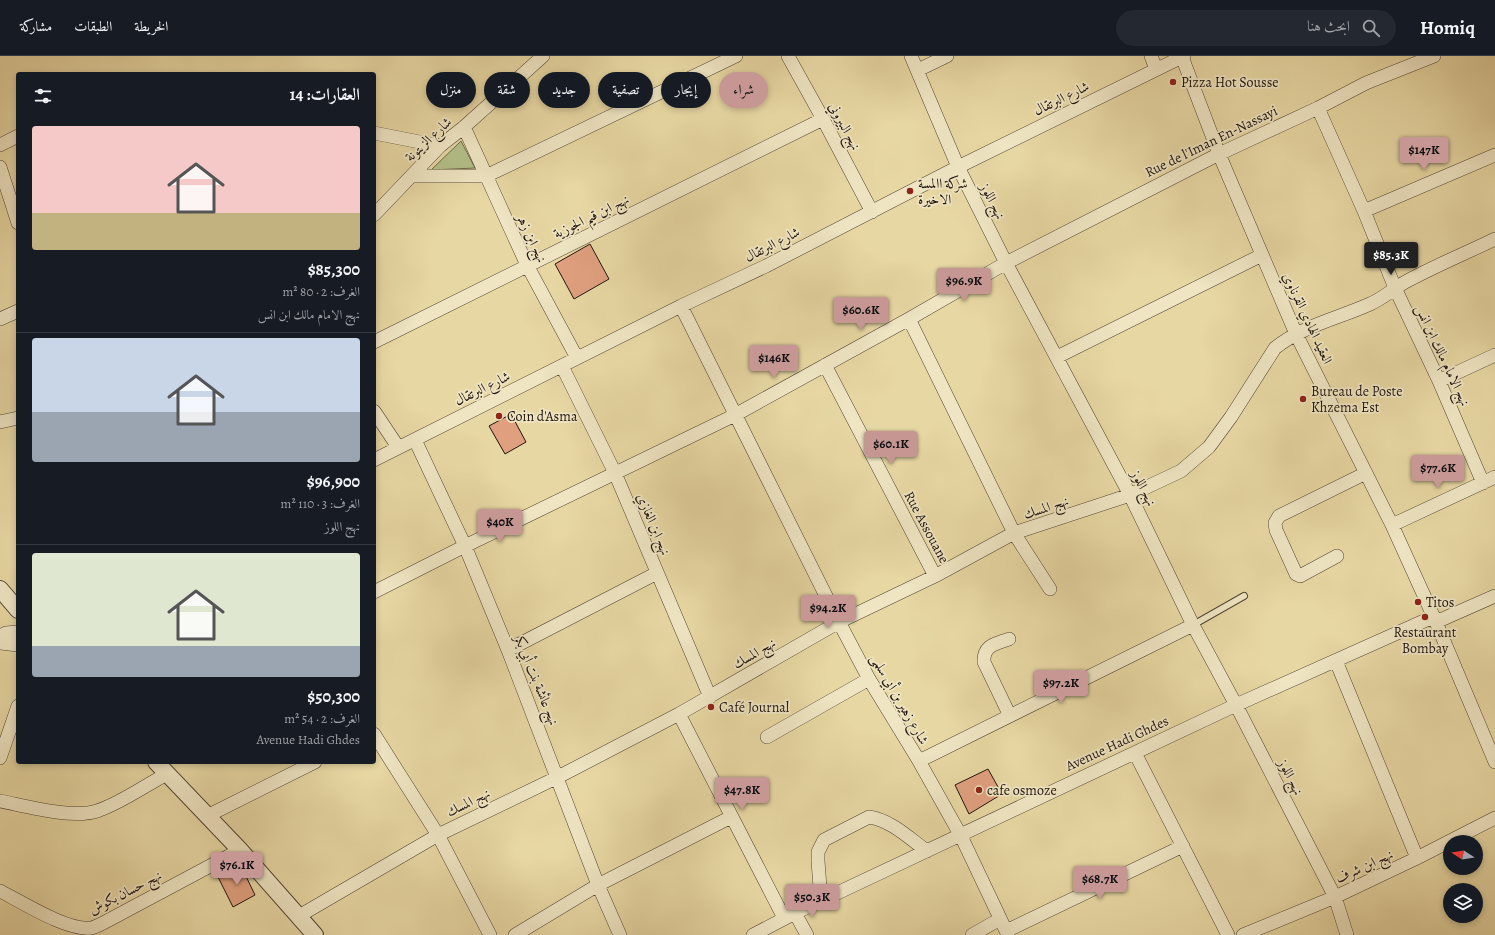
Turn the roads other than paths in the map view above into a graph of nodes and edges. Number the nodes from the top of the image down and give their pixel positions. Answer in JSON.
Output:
{"nodes":[{"id":1,"x":543,"y":56,"type":"edge"},
{"id":2,"x":736,"y":56,"type":"edge"},
{"id":3,"x":788,"y":56,"type":"edge"},
{"id":4,"x":911,"y":56,"type":"edge"},
{"id":5,"x":947,"y":56,"type":"edge"},
{"id":6,"x":1151,"y":56,"type":"edge"},
{"id":7,"x":1183,"y":56,"type":"edge"},
{"id":8,"x":1434,"y":56,"type":"edge"},
{"id":9,"x":1156,"y":69,"type":"junction"},
{"id":10,"x":918,"y":70,"type":"junction"},
{"id":11,"x":1318,"y":108,"type":"junction"},
{"id":12,"x":823,"y":119,"type":"junction"},
{"id":13,"x":464,"y":127,"type":"junction"},
{"id":14,"x":376,"y":133,"type":"edge"},
{"id":15,"x":16,"y":137,"type":"edge"},
{"id":16,"x":0,"y":145,"type":"edge"},
{"id":17,"x":440,"y":146,"type":"junction"},
{"id":18,"x":1219,"y":154,"type":"junction"},
{"id":19,"x":1495,"y":155,"type":"edge"},
{"id":20,"x":0,"y":167,"type":"edge"},
{"id":21,"x":958,"y":168,"type":"junction"},
{"id":22,"x":413,"y":176,"type":"junction"},
{"id":23,"x":486,"y":176,"type":"junction"},
{"id":24,"x":1364,"y":211,"type":"junction"},
{"id":25,"x":872,"y":212,"type":"junction"},
{"id":26,"x":376,"y":213,"type":"edge"},
{"id":27,"x":16,"y":217,"type":"edge"},
{"id":28,"x":1495,"y":239,"type":"edge"},
{"id":29,"x":1262,"y":255,"type":"junction"},
{"id":30,"x":1006,"y":263,"type":"junction"},
{"id":31,"x":527,"y":265,"type":"junction"},
{"id":32,"x":1395,"y":288,"type":"junction"},
{"id":33,"x":681,"y":306,"type":"junction"},
{"id":34,"x":16,"y":312,"type":"edge"},
{"id":35,"x":0,"y":319,"type":"edge"},
{"id":36,"x":909,"y":319,"type":"junction"},
{"id":37,"x":1296,"y":334,"type":"junction"},
{"id":38,"x":376,"y":341,"type":"edge"},
{"id":39,"x":1495,"y":355,"type":"edge"},
{"id":40,"x":577,"y":358,"type":"junction"},
{"id":41,"x":1057,"y":358,"type":"junction"},
{"id":42,"x":824,"y":365,"type":"junction"},
{"id":43,"x":562,"y":366,"type":"junction"},
{"id":44,"x":1439,"y":381,"type":"junction"},
{"id":45,"x":376,"y":414,"type":"edge"},
{"id":46,"x":735,"y":415,"type":"junction"},
{"id":47,"x":16,"y":418,"type":"edge"},
{"id":48,"x":0,"y":422,"type":"edge"},
{"id":49,"x":414,"y":440,"type":"junction"},
{"id":50,"x":398,"y":447,"type":"junction"},
{"id":51,"x":376,"y":459,"type":"edge"},
{"id":52,"x":615,"y":472,"type":"junction"},
{"id":53,"x":1366,"y":473,"type":"junction"},
{"id":54,"x":1495,"y":477,"type":"edge"},
{"id":55,"x":1483,"y":483,"type":"junction"},
{"id":56,"x":1130,"y":496,"type":"junction"},
{"id":57,"x":1392,"y":525,"type":"junction"},
{"id":58,"x":1014,"y":533,"type":"junction"},
{"id":59,"x":465,"y":546,"type":"junction"},
{"id":60,"x":1337,"y":556,"type":"dead end"},
{"id":61,"x":657,"y":573,"type":"junction"},
{"id":62,"x":935,"y":576,"type":"junction"},
{"id":63,"x":0,"y":589,"type":"edge"},
{"id":64,"x":1050,"y":589,"type":"dead end"},
{"id":65,"x":376,"y":591,"type":"edge"},
{"id":66,"x":1244,"y":596,"type":"dead end"},
{"id":67,"x":1495,"y":596,"type":"edge"},
{"id":68,"x":16,"y":608,"type":"edge"},
{"id":69,"x":1435,"y":619,"type":"junction"},
{"id":70,"x":839,"y":622,"type":"junction"},
{"id":71,"x":1193,"y":625,"type":"junction"},
{"id":72,"x":16,"y":632,"type":"edge"},
{"id":73,"x":0,"y":636,"type":"edge"},
{"id":74,"x":1009,"y":639,"type":"dead end"},
{"id":75,"x":0,"y":643,"type":"edge"},
{"id":76,"x":16,"y":645,"type":"edge"},
{"id":77,"x":508,"y":650,"type":"junction"},
{"id":78,"x":1336,"y":661,"type":"junction"},
{"id":79,"x":869,"y":680,"type":"junction"},
{"id":80,"x":710,"y":698,"type":"junction"},
{"id":81,"x":1236,"y":705,"type":"junction"},
{"id":82,"x":16,"y":712,"type":"edge"},
{"id":83,"x":680,"y":714,"type":"junction"},
{"id":84,"x":1010,"y":716,"type":"junction"},
{"id":85,"x":376,"y":737,"type":"edge"},
{"id":86,"x":767,"y":737,"type":"dead end"},
{"id":87,"x":1135,"y":752,"type":"junction"},
{"id":88,"x":0,"y":758,"type":"edge"},
{"id":89,"x":919,"y":761,"type":"junction"},
{"id":90,"x":1495,"y":762,"type":"edge"},
{"id":91,"x":158,"y":764,"type":"edge"},
{"id":92,"x":311,"y":764,"type":"edge"},
{"id":93,"x":167,"y":774,"type":"junction"},
{"id":94,"x":558,"y":777,"type":"junction"},
{"id":95,"x":0,"y":801,"type":"edge"},
{"id":96,"x":207,"y":816,"type":"junction"},
{"id":97,"x":731,"y":817,"type":"junction"},
{"id":98,"x":1495,"y":818,"type":"edge"},
{"id":99,"x":438,"y":834,"type":"junction"},
{"id":100,"x":960,"y":836,"type":"junction"},
{"id":101,"x":1183,"y":846,"type":"junction"},
{"id":102,"x":240,"y":850,"type":"junction"},
{"id":103,"x":927,"y":851,"type":"junction"},
{"id":104,"x":1417,"y":858,"type":"junction"},
{"id":105,"x":598,"y":885,"type":"junction"},
{"id":106,"x":0,"y":891,"type":"edge"},
{"id":107,"x":1335,"y":897,"type":"junction"},
{"id":108,"x":821,"y":900,"type":"junction"},
{"id":109,"x":790,"y":915,"type":"junction"},
{"id":110,"x":299,"y":916,"type":"junction"},
{"id":111,"x":1000,"y":919,"type":"junction"},
{"id":112,"x":94,"y":931,"type":"edge"},
{"id":113,"x":1007,"y":933,"type":"edge"},
{"id":114,"x":314,"y":935,"type":"edge"},
{"id":115,"x":490,"y":935,"type":"edge"},
{"id":116,"x":515,"y":935,"type":"edge"},
{"id":117,"x":620,"y":935,"type":"edge"},
{"id":118,"x":753,"y":935,"type":"edge"},
{"id":119,"x":807,"y":935,"type":"edge"},
{"id":120,"x":972,"y":935,"type":"edge"},
{"id":121,"x":1228,"y":935,"type":"edge"},
{"id":122,"x":1243,"y":935,"type":"edge"},
{"id":123,"x":1347,"y":935,"type":"edge"}],
"edges":[{"from":1,"to":13,"type":"street","name":"شارع الزيتونة"},
{"from":2,"to":23,"type":"street"},
{"from":3,"to":12,"type":"street","name":"نهج البيروني"},
{"from":4,"to":10,"type":"street","name":"نهج اللوز"},
{"from":5,"to":10,"type":"street"},
{"from":6,"to":9,"type":"street"},
{"from":7,"to":9,"type":"street","name":"شارع البرتقال"},
{"from":7,"to":18,"type":"street","name":"العقيد الهادي القرناوي"},
{"from":8,"to":11,"type":"street","name":"Rue de l'Iman En-Nassayi"},
{"from":9,"to":21,"type":"street","name":"شارع البرتقال"},
{"from":10,"to":21,"type":"street","name":"نهج اللوز"},
{"from":11,"to":18,"type":"street","name":"Rue de l'Iman En-Nassayi"},
{"from":11,"to":24,"type":"street","name":"نهج الامام مالك ابن انس"},
{"from":12,"to":25,"type":"street","name":"نهج البيروني"},
{"from":12,"to":31,"type":"street","name":"نهج ابن قيم الجوزية"},
{"from":13,"to":17,"type":"street","name":"شارع الزيتونة"},
{"from":13,"to":23,"type":"street","name":"نهج ابن زهر"},
{"from":14,"to":17,"type":"street"},
{"from":15,"to":16,"type":"street"},
{"from":17,"to":22,"type":"street","name":"شارع الزيتونة"},
{"from":18,"to":29,"type":"street","name":"العقيد الهادي القرناوي"},
{"from":18,"to":30,"type":"street","name":"Rue de l'Iman En-Nassayi"},
{"from":19,"to":24,"type":"street"},
{"from":20,"to":27,"type":"street"},
{"from":21,"to":25,"type":"street","name":"شارع البرتقال"},
{"from":21,"to":30,"type":"street","name":"نهج اللوز"},
{"from":22,"to":23,"type":"street"},
{"from":22,"to":26,"type":"street","name":"شارع الزيتونة"},
{"from":23,"to":31,"type":"street","name":"نهج ابن زهر"},
{"from":24,"to":32,"type":"street","name":"نهج الامام مالك ابن انس"},
{"from":25,"to":33,"type":"street","name":"شارع البرتقال"},
{"from":28,"to":32,"type":"street","name":"نهج المسك"},
{"from":29,"to":37,"type":"street","name":"العقيد الهادي القرناوي"},
{"from":29,"to":41,"type":"street"},
{"from":30,"to":36,"type":"street","name":"Rue de l'Iman En-Nassayi"},
{"from":30,"to":41,"type":"street","name":"نهج اللوز"},
{"from":31,"to":38,"type":"street","name":"نهج ابن قيم الجوزية"},
{"from":31,"to":40,"type":"street","name":"نهج ابن زهر"},
{"from":32,"to":37,"type":"street","name":"نهج المسك"},
{"from":32,"to":44,"type":"street","name":"نهج الامام مالك ابن انس"},
{"from":33,"to":40,"type":"street","name":"شارع البرتقال"},
{"from":33,"to":46,"type":"street","name":"شارع زهير بن أبي سلمى"},
{"from":34,"to":35,"type":"street"},
{"from":36,"to":42,"type":"street","name":"Rue de l'Iman En-Nassayi"},
{"from":36,"to":58,"type":"street"},
{"from":37,"to":53,"type":"street","name":"العقيد الهادي القرناوي"},
{"from":37,"to":56,"type":"street","name":"نهج المسك"},
{"from":39,"to":44,"type":"street"},
{"from":40,"to":43,"type":"street","name":"شارع البرتقال"},
{"from":41,"to":56,"type":"street","name":"نهج اللوز"},
{"from":42,"to":46,"type":"street","name":"Rue de l'Iman En-Nassayi"},
{"from":42,"to":62,"type":"street","name":"Rue Assouane"},
{"from":43,"to":49,"type":"street","name":"شارع البرتقال"},
{"from":43,"to":52,"type":"street","name":"نهج ابن الغازي"},
{"from":44,"to":55,"type":"street","name":"نهج الامام مالك ابن انس"},
{"from":45,"to":50,"type":"street"},
{"from":46,"to":52,"type":"street","name":"Rue de l'Iman En-Nassayi"},
{"from":46,"to":70,"type":"street","name":"شارع زهير بن أبي سلمى"},
{"from":47,"to":48,"type":"street"},
{"from":49,"to":50,"type":"street","name":"شارع البرتقال"},
{"from":49,"to":59,"type":"street","name":"نهج عائشة بنت أبي بكر"},
{"from":50,"to":51,"type":"street","name":"شارع البرتقال"},
{"from":52,"to":59,"type":"street","name":"Rue de l'Iman En-Nassayi"},
{"from":52,"to":61,"type":"street","name":"نهج ابن الغازي"},
{"from":53,"to":57,"type":"street","name":"العقيد الهادي القرناوي"},
{"from":53,"to":60,"type":"street"},
{"from":54,"to":55,"type":"street"},
{"from":55,"to":57,"type":"street"},
{"from":56,"to":58,"type":"street","name":"نهج المسك"},
{"from":56,"to":71,"type":"street","name":"نهج اللوز"},
{"from":57,"to":69,"type":"street","name":"العقيد الهادي القرناوي"},
{"from":58,"to":62,"type":"street","name":"نهج المسك"},
{"from":58,"to":64,"type":"street"},
{"from":59,"to":65,"type":"street","name":"Rue de l'Iman En-Nassayi"},
{"from":59,"to":77,"type":"street","name":"نهج عائشة بنت أبي بكر"},
{"from":61,"to":77,"type":"street"},
{"from":61,"to":80,"type":"street","name":"نهج ابن الغازي"},
{"from":62,"to":70,"type":"street","name":"نهج المسك"},
{"from":63,"to":68,"type":"street"},
{"from":66,"to":71,"type":"lane"},
{"from":67,"to":69,"type":"street","name":"Avenue Hadi Ghdes"},
{"from":69,"to":78,"type":"street","name":"Avenue Hadi Ghdes"},
{"from":69,"to":90,"type":"street","name":"العقيد الهادي القرناوي"},
{"from":70,"to":79,"type":"street","name":"شارع زهير بن أبي سلمى"},
{"from":70,"to":80,"type":"street","name":"نهج المسك"},
{"from":71,"to":81,"type":"street","name":"نهج اللوز"},
{"from":71,"to":84,"type":"street"},
{"from":72,"to":73,"type":"street"},
{"from":74,"to":84,"type":"street"},
{"from":75,"to":76,"type":"street"},
{"from":77,"to":94,"type":"street","name":"نهج عائشة بنت أبي بكر"},
{"from":78,"to":81,"type":"street","name":"Avenue Hadi Ghdes"},
{"from":78,"to":104,"type":"street"},
{"from":79,"to":86,"type":"street"},
{"from":79,"to":89,"type":"street","name":"شارع زهير بن أبي سلمى"},
{"from":80,"to":83,"type":"street","name":"نهج المسك"},
{"from":81,"to":87,"type":"street","name":"Avenue Hadi Ghdes"},
{"from":81,"to":107,"type":"street","name":"نهج اللوز"},
{"from":82,"to":88,"type":"street"},
{"from":83,"to":94,"type":"street","name":"نهج المسك"},
{"from":83,"to":97,"type":"street"},
{"from":84,"to":89,"type":"street"},
{"from":85,"to":99,"type":"street"},
{"from":87,"to":100,"type":"street","name":"Avenue Hadi Ghdes"},
{"from":87,"to":101,"type":"street"},
{"from":89,"to":100,"type":"street","name":"شارع زهير بن أبي سلمى"},
{"from":91,"to":93,"type":"street"},
{"from":92,"to":96,"type":"street"},
{"from":93,"to":95,"type":"street"},
{"from":93,"to":96,"type":"street"},
{"from":94,"to":99,"type":"street","name":"نهج المسك"},
{"from":94,"to":105,"type":"street","name":"نهج عائشة بنت أبي بكر"},
{"from":96,"to":102,"type":"street"},
{"from":97,"to":105,"type":"street"},
{"from":97,"to":109,"type":"street"},
{"from":98,"to":104,"type":"street","name":"نهج ابن شرف"},
{"from":99,"to":110,"type":"street","name":"نهج المسك"},
{"from":99,"to":115,"type":"street"},
{"from":100,"to":103,"type":"street","name":"Avenue Hadi Ghdes"},
{"from":100,"to":111,"type":"street","name":"شارع زهير بن أبي سلمى"},
{"from":101,"to":113,"type":"street"},
{"from":101,"to":121,"type":"street"},
{"from":102,"to":110,"type":"street"},
{"from":102,"to":112,"type":"street","name":"نهج حسان بكوش"},
{"from":103,"to":108,"type":"street","name":"Avenue Hadi Ghdes"},
{"from":103,"to":108,"type":"street"},
{"from":104,"to":107,"type":"street","name":"نهج ابن شرف"},
{"from":105,"to":116,"type":"street"},
{"from":105,"to":117,"type":"street","name":"نهج عائشة بنت أبي بكر"},
{"from":106,"to":112,"type":"street","name":"نهج حسان بكوش"},
{"from":107,"to":122,"type":"street","name":"نهج ابن شرف"},
{"from":107,"to":123,"type":"street","name":"نهج اللوز"},
{"from":108,"to":109,"type":"street","name":"Avenue Hadi Ghdes"},
{"from":109,"to":118,"type":"street","name":"Avenue Hadi Ghdes"},
{"from":109,"to":119,"type":"street"},
{"from":110,"to":114,"type":"street"},
{"from":111,"to":113,"type":"street","name":"شارع زهير بن أبي سلمى"},
{"from":111,"to":120,"type":"street"}]}
